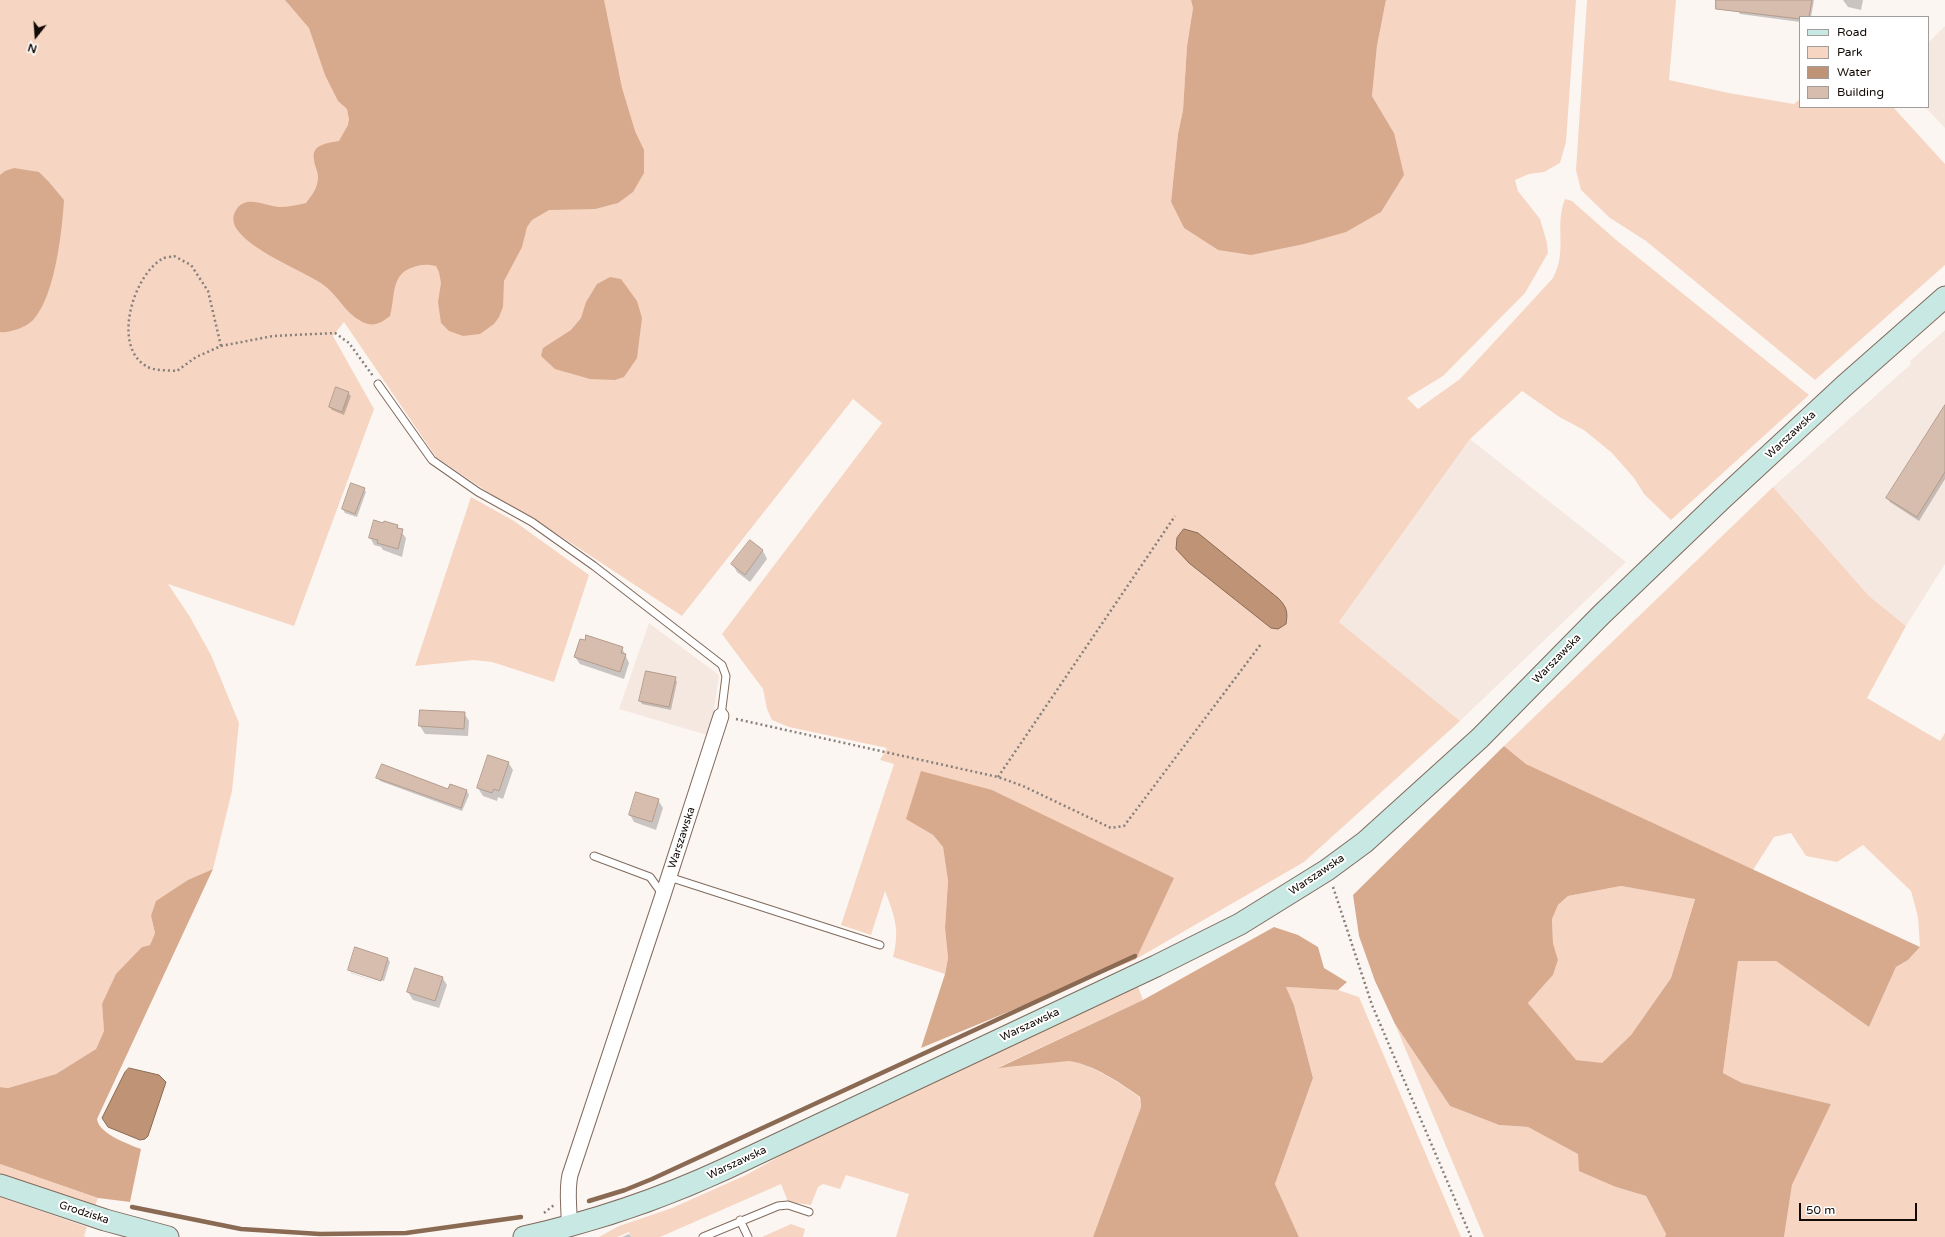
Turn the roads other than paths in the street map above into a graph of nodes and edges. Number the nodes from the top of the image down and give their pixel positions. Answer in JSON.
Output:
{"nodes":[{"id":1,"x":1945,"y":297,"type":"edge"},
{"id":2,"x":378,"y":384,"type":"road end"},
{"id":3,"x":721,"y":716,"type":"joint"},
{"id":4,"x":594,"y":856,"type":"dead end"},
{"id":5,"x":669,"y":877,"type":"junction"},
{"id":6,"x":663,"y":895,"type":"junction"},
{"id":7,"x":880,"y":945,"type":"dead end"},
{"id":8,"x":0,"y":1185,"type":"edge"},
{"id":9,"x":809,"y":1212,"type":"dead end"},
{"id":10,"x":740,"y":1220,"type":"junction"},
{"id":11,"x":567,"y":1233,"type":"edge"},
{"id":12,"x":168,"y":1237,"type":"edge"},
{"id":13,"x":524,"y":1237,"type":"edge"},
{"id":14,"x":703,"y":1237,"type":"edge"},
{"id":15,"x":748,"y":1237,"type":"edge"}],
"edges":[{"from":1,"to":11,"type":"main road","name":"Warszawska"},
{"from":2,"to":3,"type":"lane","name":"Warszawska"},
{"from":3,"to":5,"type":"street","name":"Warszawska"},
{"from":4,"to":6,"type":"lane"},
{"from":5,"to":6,"type":"street","name":"Warszawska"},
{"from":5,"to":7,"type":"lane"},
{"from":6,"to":11,"type":"street","name":"Warszawska"},
{"from":8,"to":12,"type":"main road","name":"Grodziska"},
{"from":9,"to":10,"type":"lane"},
{"from":10,"to":14,"type":"lane"},
{"from":10,"to":15,"type":"lane"},
{"from":11,"to":13,"type":"main road"}]}
